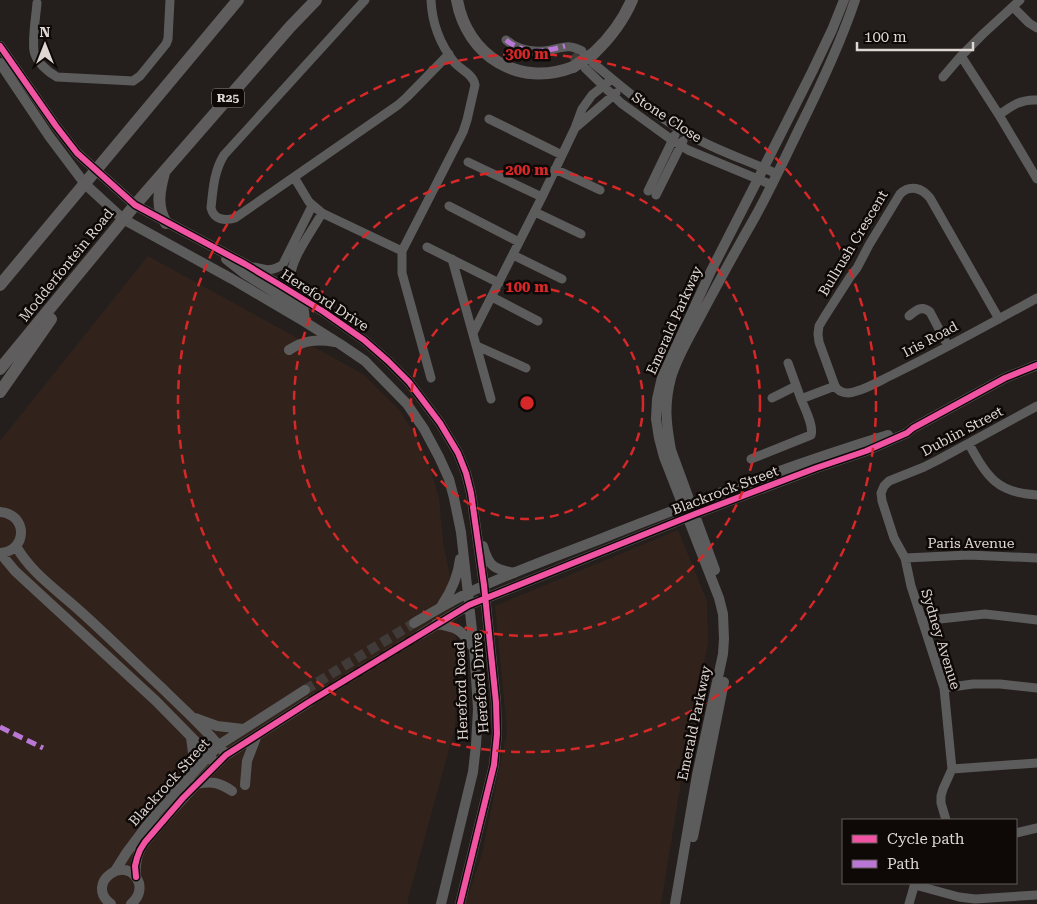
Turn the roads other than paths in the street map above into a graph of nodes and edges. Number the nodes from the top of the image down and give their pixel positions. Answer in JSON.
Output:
{"nodes":[{"id":1,"x":170,"y":0,"type":"edge"},
{"id":2,"x":238,"y":0,"type":"edge"},
{"id":3,"x":316,"y":0,"type":"edge"},
{"id":4,"x":365,"y":0,"type":"edge"},
{"id":5,"x":431,"y":0,"type":"edge"},
{"id":6,"x":457,"y":0,"type":"edge"},
{"id":7,"x":632,"y":0,"type":"edge"},
{"id":8,"x":844,"y":0,"type":"edge"},
{"id":9,"x":855,"y":0,"type":"edge"},
{"id":10,"x":1020,"y":0,"type":"edge"},
{"id":11,"x":37,"y":3,"type":"dead end"},
{"id":12,"x":1013,"y":7,"type":"junction"},
{"id":13,"x":1037,"y":28,"type":"edge"},
{"id":14,"x":506,"y":40,"type":"dead end"},
{"id":15,"x":565,"y":46,"type":"junction"},
{"id":16,"x":1,"y":51,"type":"edge"},
{"id":17,"x":449,"y":54,"type":"junction"},
{"id":18,"x":590,"y":56,"type":"junction"},
{"id":19,"x":961,"y":56,"type":"junction"},
{"id":20,"x":0,"y":63,"type":"edge"},
{"id":21,"x":577,"y":64,"type":"junction"},
{"id":22,"x":943,"y":77,"type":"dead end"},
{"id":23,"x":612,"y":78,"type":"junction"},
{"id":24,"x":602,"y":86,"type":"junction"},
{"id":25,"x":622,"y":88,"type":"junction"},
{"id":26,"x":612,"y":96,"type":"junction"},
{"id":27,"x":1037,"y":100,"type":"edge"},
{"id":28,"x":998,"y":114,"type":"junction"},
{"id":29,"x":489,"y":119,"type":"dead end"},
{"id":30,"x":575,"y":128,"type":"junction"},
{"id":31,"x":678,"y":128,"type":"junction"},
{"id":32,"x":687,"y":134,"type":"junction"},
{"id":33,"x":676,"y":143,"type":"junction"},
{"id":34,"x":562,"y":155,"type":"junction"},
{"id":35,"x":468,"y":162,"type":"dead end"},
{"id":36,"x":764,"y":168,"type":"junction"},
{"id":37,"x":555,"y":169,"type":"junction"},
{"id":38,"x":96,"y":171,"type":"junction"},
{"id":39,"x":164,"y":171,"type":"junction"},
{"id":40,"x":777,"y":174,"type":"junction"},
{"id":41,"x":294,"y":177,"type":"junction"},
{"id":42,"x":1037,"y":179,"type":"edge"},
{"id":43,"x":758,"y":180,"type":"junction"},
{"id":44,"x":85,"y":184,"type":"junction"},
{"id":45,"x":772,"y":185,"type":"junction"},
{"id":46,"x":600,"y":190,"type":"dead end"},
{"id":47,"x":652,"y":193,"type":"dead end"},
{"id":48,"x":542,"y":197,"type":"junction"},
{"id":49,"x":134,"y":205,"type":"junction"},
{"id":50,"x":312,"y":206,"type":"junction"},
{"id":51,"x":449,"y":206,"type":"dead end"},
{"id":52,"x":534,"y":212,"type":"junction"},
{"id":53,"x":322,"y":213,"type":"junction"},
{"id":54,"x":123,"y":219,"type":"junction"},
{"id":55,"x":166,"y":223,"type":"junction"},
{"id":56,"x":581,"y":234,"type":"dead end"},
{"id":57,"x":520,"y":242,"type":"junction"},
{"id":58,"x":427,"y":247,"type":"dead end"},
{"id":59,"x":219,"y":251,"type":"junction"},
{"id":60,"x":402,"y":251,"type":"junction"},
{"id":61,"x":513,"y":255,"type":"junction"},
{"id":62,"x":452,"y":259,"type":"junction"},
{"id":63,"x":244,"y":264,"type":"junction"},
{"id":64,"x":562,"y":279,"type":"dead end"},
{"id":65,"x":499,"y":283,"type":"junction"},
{"id":66,"x":0,"y":285,"type":"edge"},
{"id":67,"x":67,"y":288,"type":"junction"},
{"id":68,"x":302,"y":298,"type":"junction"},
{"id":69,"x":492,"y":298,"type":"junction"},
{"id":70,"x":1037,"y":298,"type":"edge"},
{"id":71,"x":909,"y":316,"type":"dead end"},
{"id":72,"x":998,"y":319,"type":"junction"},
{"id":73,"x":538,"y":321,"type":"dead end"},
{"id":74,"x":305,"y":322,"type":"junction"},
{"id":75,"x":473,"y":333,"type":"junction"},
{"id":76,"x":340,"y":344,"type":"junction"},
{"id":77,"x":477,"y":346,"type":"junction"},
{"id":78,"x":948,"y":346,"type":"junction"},
{"id":79,"x":289,"y":350,"type":"dead end"},
{"id":80,"x":788,"y":363,"type":"dead end"},
{"id":81,"x":1037,"y":364,"type":"edge"},
{"id":82,"x":526,"y":368,"type":"dead end"},
{"id":83,"x":0,"y":369,"type":"edge"},
{"id":84,"x":431,"y":378,"type":"dead end"},
{"id":85,"x":796,"y":386,"type":"junction"},
{"id":86,"x":835,"y":386,"type":"junction"},
{"id":87,"x":0,"y":392,"type":"edge"},
{"id":88,"x":772,"y":398,"type":"dead end"},
{"id":89,"x":491,"y":399,"type":"dead end"},
{"id":90,"x":801,"y":400,"type":"junction"},
{"id":91,"x":1037,"y":406,"type":"edge"},
{"id":92,"x":913,"y":428,"type":"junction"},
{"id":93,"x":969,"y":444,"type":"junction"},
{"id":94,"x":751,"y":459,"type":"dead end"},
{"id":95,"x":898,"y":478,"type":"joint"},
{"id":96,"x":1037,"y":495,"type":"edge"},
{"id":97,"x":687,"y":506,"type":"junction"},
{"id":98,"x":474,"y":511,"type":"junction"},
{"id":99,"x":0,"y":512,"type":"edge"},
{"id":100,"x":691,"y":516,"type":"junction"},
{"id":101,"x":461,"y":532,"type":"junction"},
{"id":102,"x":16,"y":546,"type":"junction"},
{"id":103,"x":0,"y":553,"type":"edge"},
{"id":104,"x":905,"y":558,"type":"junction"},
{"id":105,"x":1037,"y":558,"type":"edge"},
{"id":106,"x":514,"y":573,"type":"junction"},
{"id":107,"x":484,"y":585,"type":"junction"},
{"id":108,"x":468,"y":593,"type":"junction"},
{"id":109,"x":486,"y":598,"type":"junction"},
{"id":110,"x":469,"y":605,"type":"junction"},
{"id":111,"x":440,"y":608,"type":"junction"},
{"id":112,"x":1037,"y":620,"type":"edge"},
{"id":113,"x":922,"y":621,"type":"junction"},
{"id":114,"x":414,"y":624,"type":"tunnel mouth"},
{"id":115,"x":436,"y":624,"type":"junction"},
{"id":116,"x":421,"y":634,"type":"tunnel mouth"},
{"id":117,"x":474,"y":648,"type":"junction"},
{"id":118,"x":944,"y":688,"type":"junction"},
{"id":119,"x":1037,"y":688,"type":"edge"},
{"id":120,"x":305,"y":690,"type":"tunnel mouth"},
{"id":121,"x":309,"y":702,"type":"tunnel mouth"},
{"id":122,"x":192,"y":717,"type":"junction"},
{"id":123,"x":244,"y":729,"type":"junction"},
{"id":124,"x":257,"y":735,"type":"junction"},
{"id":125,"x":191,"y":736,"type":"junction"},
{"id":126,"x":219,"y":745,"type":"junction"},
{"id":127,"x":209,"y":755,"type":"junction"},
{"id":128,"x":226,"y":755,"type":"junction"},
{"id":129,"x":1037,"y":763,"type":"edge"},
{"id":130,"x":216,"y":764,"type":"junction"},
{"id":131,"x":952,"y":769,"type":"junction"},
{"id":132,"x":194,"y":780,"type":"junction"},
{"id":133,"x":245,"y":785,"type":"dead end"},
{"id":134,"x":232,"y":792,"type":"dead end"},
{"id":135,"x":946,"y":819,"type":"edge"},
{"id":136,"x":1037,"y":828,"type":"edge"},
{"id":137,"x":1017,"y":833,"type":"edge"},
{"id":138,"x":115,"y":871,"type":"junction"},
{"id":139,"x":136,"y":877,"type":"junction"},
{"id":140,"x":915,"y":884,"type":"edge"},
{"id":141,"x":1037,"y":895,"type":"edge"},
{"id":142,"x":110,"y":904,"type":"edge"},
{"id":143,"x":131,"y":904,"type":"edge"},
{"id":144,"x":441,"y":904,"type":"edge"},
{"id":145,"x":460,"y":904,"type":"edge"},
{"id":146,"x":675,"y":904,"type":"edge"},
{"id":147,"x":679,"y":904,"type":"edge"},
{"id":148,"x":909,"y":904,"type":"edge"}],
"edges":[{"from":1,"to":11,"type":"street"},
{"from":2,"to":38,"type":"main road"},
{"from":3,"to":39,"type":"main road","name":"Modderfontein Road","number":"R25"},
{"from":4,"to":41,"type":"street"},
{"from":5,"to":17,"type":"street"},
{"from":6,"to":21,"type":"main road"},
{"from":7,"to":18,"type":"main road"},
{"from":8,"to":36,"type":"street","name":"Emerald Parkway"},
{"from":9,"to":40,"type":"street","name":"Emerald Parkway"},
{"from":10,"to":12,"type":"street"},
{"from":12,"to":13,"type":"street"},
{"from":12,"to":19,"type":"street"},
{"from":14,"to":15,"type":"street"},
{"from":15,"to":18,"type":"street"},
{"from":15,"to":21,"type":"street","name":"Stone Close"},
{"from":16,"to":38,"type":"street","name":"Hereford Drive"},
{"from":17,"to":41,"type":"street"},
{"from":17,"to":60,"type":"street"},
{"from":18,"to":21,"type":"main road","bridge":true},
{"from":18,"to":23,"type":"street","name":"Stone Close"},
{"from":19,"to":22,"type":"street"},
{"from":19,"to":28,"type":"street"},
{"from":20,"to":44,"type":"street","name":"Hereford Drive"},
{"from":21,"to":24,"type":"street","name":"Stone Close"},
{"from":23,"to":24,"type":"street"},
{"from":23,"to":25,"type":"street","name":"Stone Close"},
{"from":24,"to":26,"type":"street","name":"Stone Close"},
{"from":24,"to":30,"type":"street"},
{"from":25,"to":26,"type":"street"},
{"from":25,"to":31,"type":"street","name":"Stone Close"},
{"from":26,"to":30,"type":"street"},
{"from":26,"to":33,"type":"street","name":"Stone Close"},
{"from":27,"to":28,"type":"street"},
{"from":28,"to":42,"type":"street"},
{"from":29,"to":34,"type":"street"},
{"from":30,"to":34,"type":"street"},
{"from":31,"to":32,"type":"street","name":"Stone Close"},
{"from":31,"to":33,"type":"street"},
{"from":32,"to":33,"type":"street"},
{"from":32,"to":36,"type":"street","name":"Stone Close"},
{"from":33,"to":43,"type":"street","name":"Stone Close"},
{"from":33,"to":47,"type":"street"},
{"from":34,"to":37,"type":"street"},
{"from":35,"to":48,"type":"street"},
{"from":36,"to":40,"type":"street","name":"Stone Close"},
{"from":36,"to":43,"type":"street","name":"Emerald Parkway"},
{"from":37,"to":46,"type":"street"},
{"from":37,"to":48,"type":"street"},
{"from":38,"to":44,"type":"main road"},
{"from":38,"to":49,"type":"street","name":"Hereford Drive"},
{"from":39,"to":49,"type":"main road","name":"Modderfontein Road","number":"R25"},
{"from":39,"to":55,"type":"main road"},
{"from":40,"to":45,"type":"street","name":"Emerald Parkway"},
{"from":41,"to":50,"type":"street"},
{"from":43,"to":45,"type":"street","name":"Stone Close"},
{"from":43,"to":97,"type":"street","name":"Emerald Parkway"},
{"from":44,"to":54,"type":"street","name":"Hereford Drive"},
{"from":44,"to":66,"type":"main road"},
{"from":45,"to":97,"type":"street","name":"Emerald Parkway"},
{"from":48,"to":52,"type":"street"},
{"from":49,"to":54,"type":"main road","name":"Modderfontein Road","number":"R25"},
{"from":49,"to":55,"type":"street","name":"Hereford Drive"},
{"from":50,"to":53,"type":"street"},
{"from":50,"to":63,"type":"street"},
{"from":51,"to":57,"type":"street"},
{"from":52,"to":56,"type":"street"},
{"from":52,"to":57,"type":"street"},
{"from":53,"to":60,"type":"street"},
{"from":53,"to":68,"type":"street"},
{"from":54,"to":67,"type":"main road","name":"Modderfontein Road","number":"R25"},
{"from":54,"to":74,"type":"street","name":"Hereford Drive"},
{"from":55,"to":59,"type":"street","name":"Hereford Drive"},
{"from":57,"to":61,"type":"street"},
{"from":58,"to":62,"type":"street"},
{"from":59,"to":63,"type":"street","name":"Hereford Drive"},
{"from":59,"to":74,"type":"street"},
{"from":60,"to":84,"type":"street"},
{"from":61,"to":64,"type":"street"},
{"from":61,"to":65,"type":"street"},
{"from":62,"to":65,"type":"street"},
{"from":62,"to":75,"type":"street"},
{"from":63,"to":68,"type":"street","name":"Hereford Drive"},
{"from":65,"to":69,"type":"street"},
{"from":67,"to":83,"type":"main road","name":"Modderfontein Road","number":"R25"},
{"from":67,"to":87,"type":"main road"},
{"from":68,"to":98,"type":"street","name":"Hereford Drive"},
{"from":69,"to":73,"type":"street"},
{"from":69,"to":75,"type":"street"},
{"from":70,"to":72,"type":"street","name":"Iris Road"},
{"from":71,"to":78,"type":"street"},
{"from":72,"to":78,"type":"street","name":"Iris Road"},
{"from":72,"to":86,"type":"street","name":"Bullrush Crescent"},
{"from":74,"to":76,"type":"street","name":"Hereford Drive"},
{"from":75,"to":77,"type":"street"},
{"from":76,"to":79,"type":"street"},
{"from":76,"to":101,"type":"street","name":"Hereford Drive"},
{"from":77,"to":82,"type":"street"},
{"from":77,"to":89,"type":"street"},
{"from":78,"to":86,"type":"street","name":"Iris Road"},
{"from":80,"to":85,"type":"street"},
{"from":81,"to":92,"type":"street","name":"Blackrock Street"},
{"from":85,"to":88,"type":"street"},
{"from":85,"to":90,"type":"street"},
{"from":86,"to":90,"type":"street"},
{"from":90,"to":94,"type":"street"},
{"from":91,"to":93,"type":"street","name":"Dublin Street"},
{"from":92,"to":97,"type":"street","name":"Blackrock Street"},
{"from":92,"to":100,"type":"street","name":"Blackrock Street"},
{"from":93,"to":95,"type":"street","name":"Dublin Street"},
{"from":93,"to":96,"type":"street"},
{"from":95,"to":104,"type":"street","name":"Sydney Avenue"},
{"from":97,"to":100,"type":"street","name":"Emerald Parkway"},
{"from":97,"to":106,"type":"street","name":"Blackrock Street"},
{"from":98,"to":106,"type":"street"},
{"from":98,"to":107,"type":"street","name":"Hereford Drive"},
{"from":99,"to":102,"type":"street"},
{"from":100,"to":109,"type":"street","name":"Blackrock Street"},
{"from":100,"to":146,"type":"street","name":"Emerald Parkway"},
{"from":100,"to":147,"type":"street","name":"Emerald Parkway"},
{"from":101,"to":108,"type":"street","name":"Hereford Drive"},
{"from":101,"to":111,"type":"street"},
{"from":102,"to":103,"type":"street"},
{"from":102,"to":122,"type":"street"},
{"from":103,"to":125,"type":"street"},
{"from":104,"to":105,"type":"street","name":"Paris Avenue"},
{"from":104,"to":113,"type":"street","name":"Sydney Avenue"},
{"from":106,"to":107,"type":"street","name":"Blackrock Street"},
{"from":107,"to":108,"type":"street","name":"Blackrock Street"},
{"from":107,"to":109,"type":"street","name":"Hereford Drive"},
{"from":108,"to":110,"type":"street","name":"Hereford Road"},
{"from":108,"to":111,"type":"street","name":"Blackrock Street"},
{"from":109,"to":110,"type":"street","name":"Blackrock Street"},
{"from":109,"to":145,"type":"street","name":"Hereford Drive"},
{"from":110,"to":115,"type":"street","name":"Blackrock Street"},
{"from":110,"to":117,"type":"street","name":"Hereford Road"},
{"from":111,"to":114,"type":"street","name":"Blackrock Street"},
{"from":112,"to":113,"type":"street"},
{"from":113,"to":118,"type":"street","name":"Sydney Avenue"},
{"from":115,"to":116,"type":"street","name":"Blackrock Street"},
{"from":115,"to":117,"type":"street"},
{"from":117,"to":144,"type":"street","name":"Hereford Road"},
{"from":118,"to":119,"type":"street"},
{"from":118,"to":131,"type":"street","name":"Sydney Avenue"},
{"from":120,"to":123,"type":"street","name":"Blackrock Street"},
{"from":121,"to":124,"type":"street","name":"Blackrock Street"},
{"from":122,"to":123,"type":"street"},
{"from":122,"to":126,"type":"street"},
{"from":123,"to":126,"type":"street","name":"Blackrock Street"},
{"from":124,"to":128,"type":"street","name":"Blackrock Street"},
{"from":124,"to":133,"type":"street"},
{"from":125,"to":127,"type":"street"},
{"from":125,"to":132,"type":"street"},
{"from":126,"to":127,"type":"street","name":"Blackrock Street"},
{"from":126,"to":128,"type":"street"},
{"from":127,"to":130,"type":"street"},
{"from":127,"to":132,"type":"street","name":"Blackrock Street"},
{"from":128,"to":130,"type":"street","name":"Blackrock Street"},
{"from":129,"to":131,"type":"street"},
{"from":130,"to":132,"type":"street","name":"Blackrock Street"},
{"from":131,"to":135,"type":"street","name":"Sydney Avenue"},
{"from":132,"to":134,"type":"street"},
{"from":132,"to":138,"type":"street","name":"Blackrock Street"},
{"from":132,"to":139,"type":"street","name":"Blackrock Street"},
{"from":136,"to":137,"type":"street"},
{"from":138,"to":139,"type":"street"},
{"from":138,"to":142,"type":"street","name":"Blackrock Street"},
{"from":139,"to":143,"type":"street","name":"Blackrock Street"},
{"from":140,"to":141,"type":"street"},
{"from":140,"to":148,"type":"street"}]}
